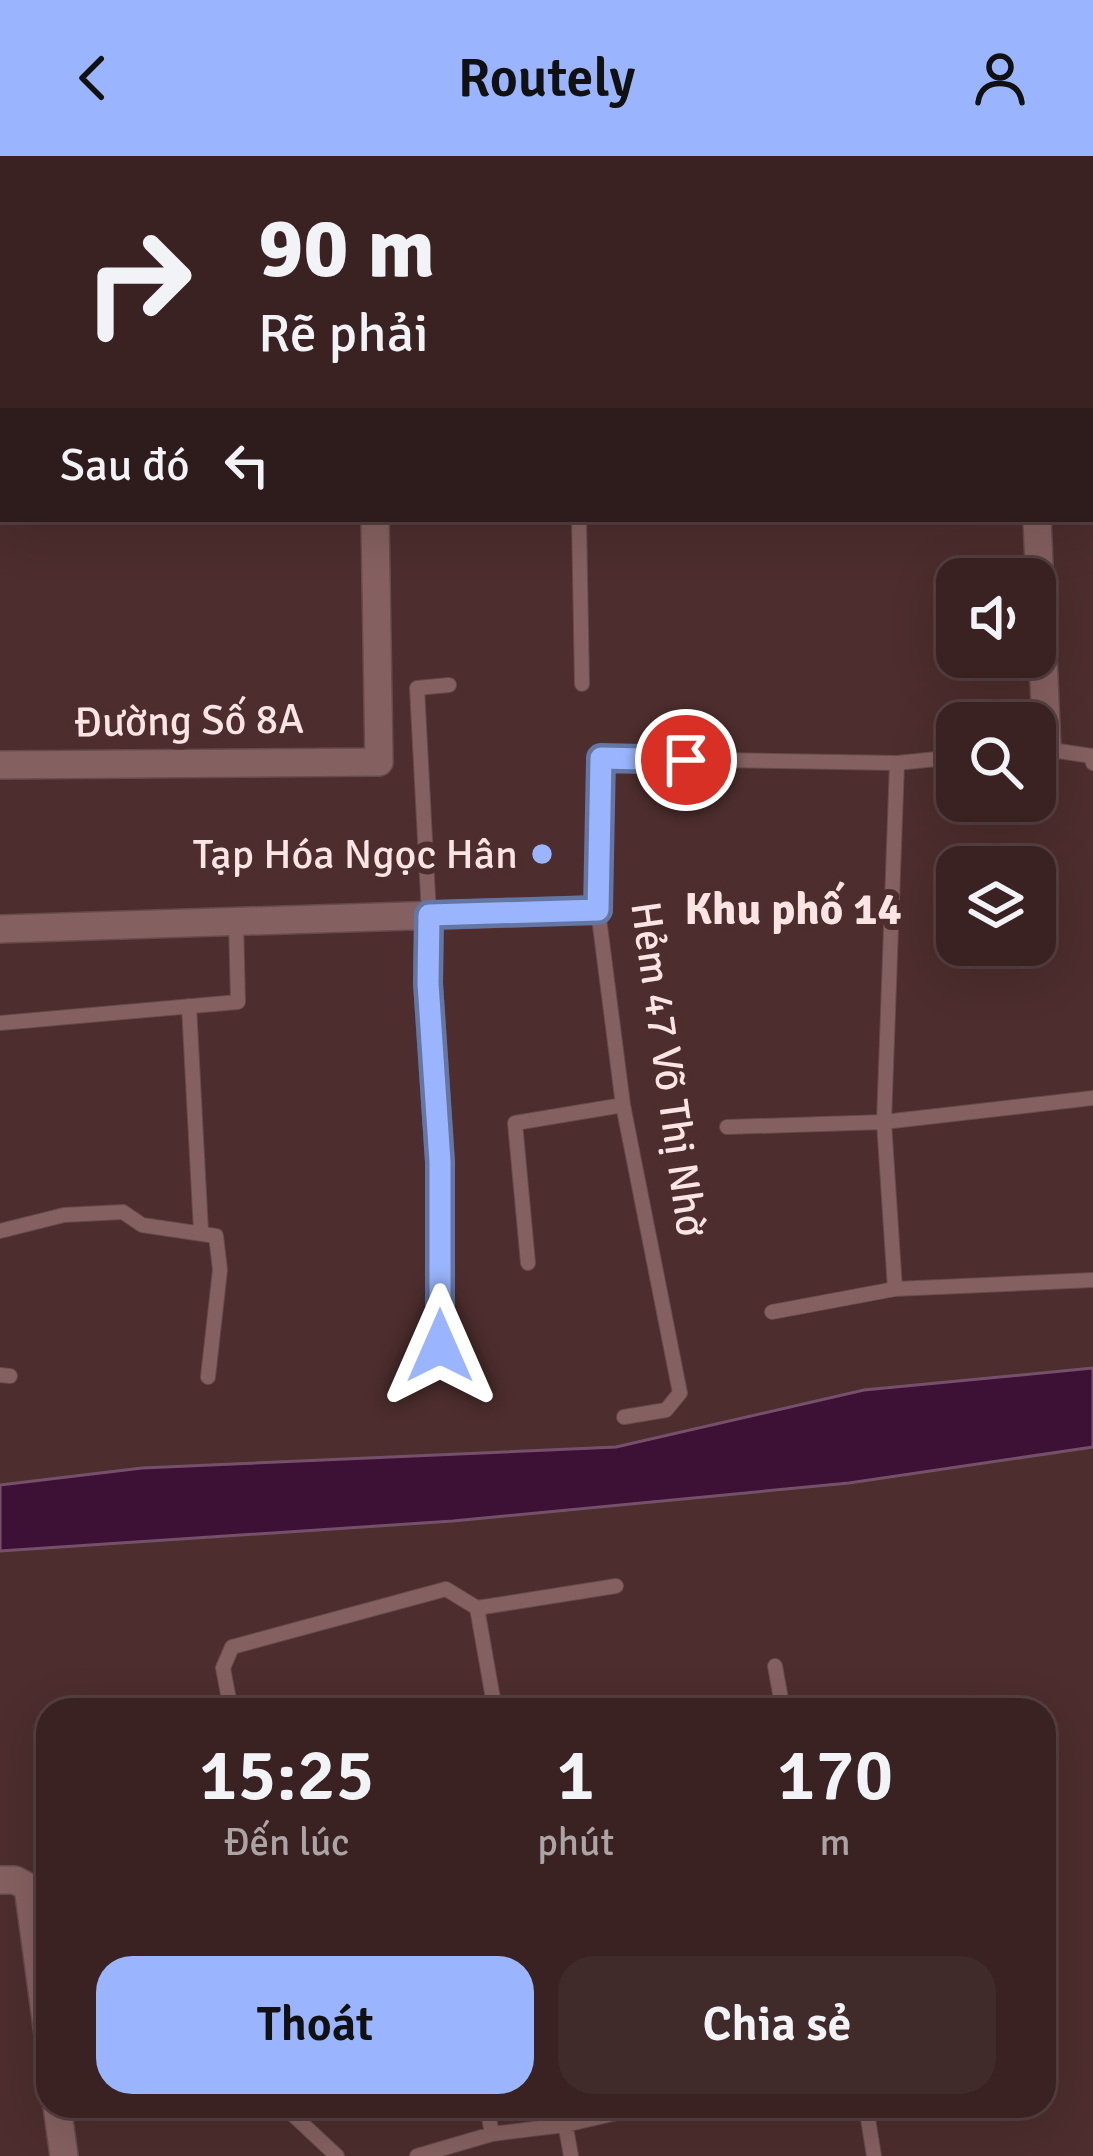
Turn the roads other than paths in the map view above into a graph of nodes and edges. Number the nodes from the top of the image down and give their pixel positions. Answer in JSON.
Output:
{"nodes":[{"id":1,"x":375,"y":522,"type":"edge"},
{"id":2,"x":580,"y":522,"type":"edge"},
{"id":3,"x":1037,"y":522,"type":"edge"},
{"id":4,"x":582,"y":684,"type":"dead end"},
{"id":5,"x":449,"y":685,"type":"dead end"},
{"id":6,"x":1040,"y":702,"type":"edge"},
{"id":7,"x":1056,"y":751,"type":"edge"},
{"id":8,"x":936,"y":759,"type":"edge"},
{"id":9,"x":897,"y":763,"type":"junction"},
{"id":10,"x":1093,"y":763,"type":"edge"},
{"id":11,"x":0,"y":765,"type":"edge"},
{"id":12,"x":598,"y":910,"type":"junction"},
{"id":13,"x":429,"y":915,"type":"junction"},
{"id":14,"x":236,"y":921,"type":"junction"},
{"id":15,"x":0,"y":928,"type":"edge"},
{"id":16,"x":189,"y":1006,"type":"junction"},
{"id":17,"x":0,"y":1023,"type":"edge"},
{"id":18,"x":1093,"y":1098,"type":"edge"},
{"id":19,"x":623,"y":1105,"type":"junction"},
{"id":20,"x":884,"y":1122,"type":"junction"},
{"id":21,"x":727,"y":1126,"type":"dead end"},
{"id":22,"x":0,"y":1231,"type":"edge"},
{"id":23,"x":202,"y":1231,"type":"junction"},
{"id":24,"x":527,"y":1263,"type":"dead end"},
{"id":25,"x":1093,"y":1280,"type":"edge"},
{"id":26,"x":895,"y":1289,"type":"junction"},
{"id":27,"x":772,"y":1312,"type":"dead end"},
{"id":28,"x":440,"y":1346,"type":"dead end"},
{"id":29,"x":208,"y":1377,"type":"dead end"},
{"id":30,"x":624,"y":1417,"type":"dead end"},
{"id":31,"x":616,"y":1586,"type":"dead end"},
{"id":32,"x":477,"y":1608,"type":"junction"},
{"id":33,"x":775,"y":1666,"type":"dead end"},
{"id":34,"x":229,"y":1698,"type":"edge"},
{"id":35,"x":493,"y":1698,"type":"edge"},
{"id":36,"x":781,"y":1698,"type":"edge"},
{"id":37,"x":0,"y":1880,"type":"edge"},
{"id":38,"x":36,"y":1946,"type":"edge"},
{"id":39,"x":59,"y":2118,"type":"edge"},
{"id":40,"x":296,"y":2118,"type":"edge"},
{"id":41,"x":489,"y":2118,"type":"edge"},
{"id":42,"x":564,"y":2118,"type":"edge"},
{"id":43,"x":595,"y":2118,"type":"edge"},
{"id":44,"x":868,"y":2118,"type":"edge"},
{"id":45,"x":565,"y":2125,"type":"junction"},
{"id":46,"x":492,"y":2134,"type":"junction"},
{"id":47,"x":64,"y":2156,"type":"edge"},
{"id":48,"x":338,"y":2156,"type":"edge"},
{"id":49,"x":418,"y":2156,"type":"edge"},
{"id":50,"x":571,"y":2156,"type":"edge"},
{"id":51,"x":874,"y":2156,"type":"edge"}],
"edges":[{"from":1,"to":11,"type":"street","name":"Đường Số 8A"},
{"from":2,"to":4,"type":"lane"},
{"from":3,"to":6,"type":"street"},
{"from":5,"to":13,"type":"lane"},
{"from":7,"to":10,"type":"lane"},
{"from":8,"to":9,"type":"lane","name":"Hẻm 47 Võ Thị Nhờ"},
{"from":9,"to":12,"type":"lane","name":"Hẻm 47 Võ Thị Nhờ"},
{"from":9,"to":20,"type":"lane"},
{"from":12,"to":13,"type":"street"},
{"from":12,"to":19,"type":"lane","name":"Hẻm 47 Võ Thị Nhờ"},
{"from":13,"to":14,"type":"street"},
{"from":13,"to":28,"type":"street"},
{"from":14,"to":15,"type":"street"},
{"from":14,"to":16,"type":"lane"},
{"from":16,"to":17,"type":"lane"},
{"from":16,"to":23,"type":"lane"},
{"from":18,"to":20,"type":"lane"},
{"from":19,"to":24,"type":"lane"},
{"from":19,"to":30,"type":"lane","name":"Hẻm 47 Võ Thị Nhờ"},
{"from":20,"to":21,"type":"lane"},
{"from":20,"to":26,"type":"lane"},
{"from":22,"to":23,"type":"lane"},
{"from":23,"to":29,"type":"lane"},
{"from":25,"to":26,"type":"lane"},
{"from":26,"to":27,"type":"lane"},
{"from":31,"to":32,"type":"lane"},
{"from":32,"to":34,"type":"lane"},
{"from":32,"to":35,"type":"lane"},
{"from":33,"to":36,"type":"lane"},
{"from":37,"to":38,"type":"street"},
{"from":39,"to":47,"type":"street"},
{"from":40,"to":48,"type":"lane"},
{"from":41,"to":46,"type":"lane"},
{"from":42,"to":45,"type":"lane"},
{"from":43,"to":45,"type":"lane"},
{"from":44,"to":51,"type":"lane"},
{"from":45,"to":46,"type":"lane"},
{"from":45,"to":50,"type":"lane"},
{"from":46,"to":49,"type":"lane"}]}
